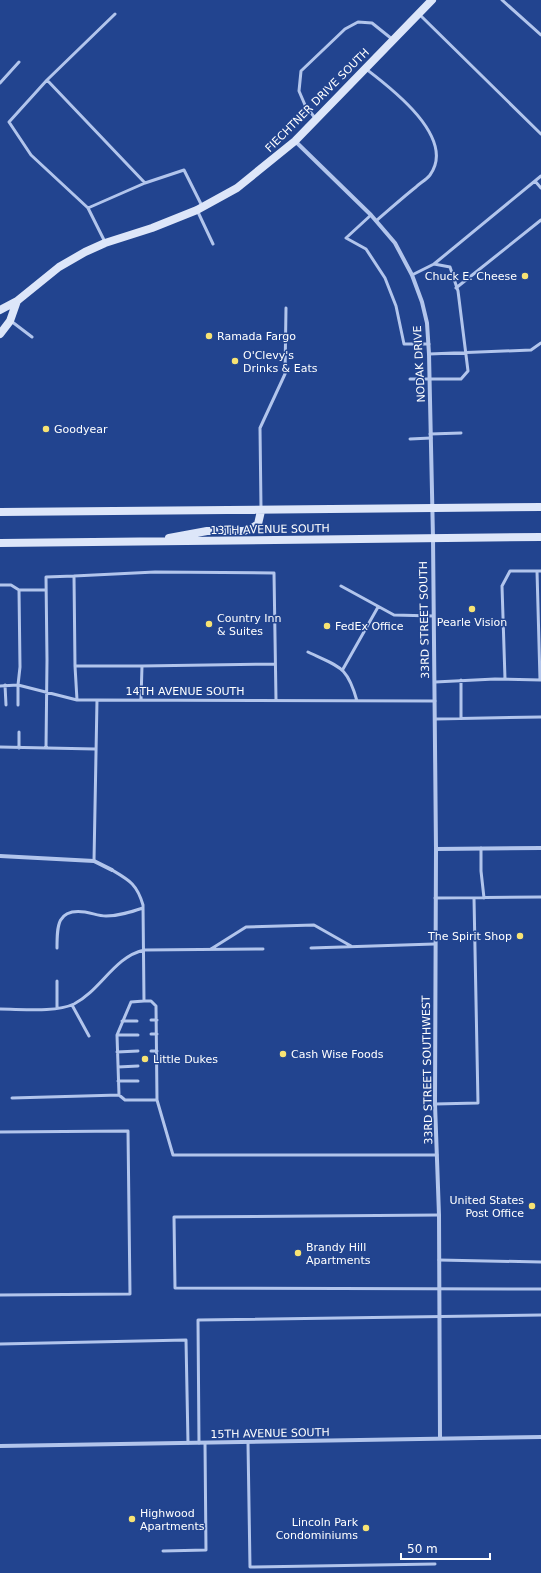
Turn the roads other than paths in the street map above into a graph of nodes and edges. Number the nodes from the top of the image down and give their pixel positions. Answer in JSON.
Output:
{"nodes":[{"id":1,"x":432,"y":0,"type":"edge"},
{"id":2,"x":502,"y":0,"type":"edge"},
{"id":3,"x":419,"y":13,"type":"junction"},
{"id":4,"x":115,"y":14,"type":"dead end"},
{"id":5,"x":541,"y":35,"type":"edge"},
{"id":6,"x":393,"y":40,"type":"junction"},
{"id":7,"x":19,"y":62,"type":"dead end"},
{"id":8,"x":366,"y":68,"type":"junction"},
{"id":9,"x":47,"y":80,"type":"junction"},
{"id":10,"x":0,"y":83,"type":"edge"},
{"id":11,"x":316,"y":119,"type":"junction"},
{"id":12,"x":541,"y":134,"type":"edge"},
{"id":13,"x":295,"y":141,"type":"junction"},
{"id":14,"x":541,"y":176,"type":"edge"},
{"id":15,"x":535,"y":181,"type":"junction"},
{"id":16,"x":145,"y":183,"type":"junction"},
{"id":17,"x":541,"y":188,"type":"edge"},
{"id":18,"x":88,"y":208,"type":"junction"},
{"id":19,"x":200,"y":209,"type":"junction"},
{"id":20,"x":370,"y":215,"type":"junction"},
{"id":21,"x":541,"y":220,"type":"edge"},
{"id":22,"x":376,"y":221,"type":"junction"},
{"id":23,"x":105,"y":243,"type":"junction"},
{"id":24,"x":213,"y":244,"type":"dead end"},
{"id":25,"x":434,"y":264,"type":"junction"},
{"id":26,"x":412,"y":275,"type":"junction"},
{"id":27,"x":456,"y":288,"type":"junction"},
{"id":28,"x":17,"y":301,"type":"junction"},
{"id":29,"x":286,"y":308,"type":"dead end"},
{"id":30,"x":0,"y":310,"type":"edge"},
{"id":31,"x":10,"y":320,"type":"junction"},
{"id":32,"x":0,"y":334,"type":"edge"},
{"id":33,"x":32,"y":337,"type":"dead end"},
{"id":34,"x":541,"y":343,"type":"edge"},
{"id":35,"x":429,"y":344,"type":"junction"},
{"id":36,"x":466,"y":352,"type":"junction"},
{"id":37,"x":429,"y":354,"type":"junction"},
{"id":38,"x":410,"y":379,"type":"dead end"},
{"id":39,"x":430,"y":379,"type":"junction"},
{"id":40,"x":462,"y":433,"type":"dead end"},
{"id":41,"x":431,"y":436,"type":"junction"},
{"id":42,"x":410,"y":439,"type":"dead end"},
{"id":43,"x":541,"y":507,"type":"edge"},
{"id":44,"x":432,"y":509,"type":"junction"},
{"id":45,"x":261,"y":511,"type":"junction"},
{"id":46,"x":0,"y":512,"type":"edge"},
{"id":47,"x":541,"y":537,"type":"edge"},
{"id":48,"x":433,"y":538,"type":"junction"},
{"id":49,"x":147,"y":542,"type":"junction"},
{"id":50,"x":0,"y":543,"type":"edge"},
{"id":51,"x":537,"y":571,"type":"junction"},
{"id":52,"x":541,"y":571,"type":"edge"},
{"id":53,"x":74,"y":576,"type":"junction"},
{"id":54,"x":0,"y":585,"type":"edge"},
{"id":55,"x":341,"y":586,"type":"dead end"},
{"id":56,"x":19,"y":590,"type":"junction"},
{"id":57,"x":46,"y":590,"type":"junction"},
{"id":58,"x":378,"y":607,"type":"junction"},
{"id":59,"x":433,"y":616,"type":"junction"},
{"id":60,"x":308,"y":652,"type":"dead end"},
{"id":61,"x":275,"y":664,"type":"junction"},
{"id":62,"x":75,"y":666,"type":"junction"},
{"id":63,"x":142,"y":666,"type":"junction"},
{"id":64,"x":343,"y":669,"type":"junction"},
{"id":65,"x":461,"y":680,"type":"junction"},
{"id":66,"x":505,"y":680,"type":"junction"},
{"id":67,"x":540,"y":680,"type":"edge"},
{"id":68,"x":434,"y":682,"type":"junction"},
{"id":69,"x":5,"y":685,"type":"junction"},
{"id":70,"x":18,"y":685,"type":"junction"},
{"id":71,"x":0,"y":686,"type":"edge"},
{"id":72,"x":47,"y":691,"type":"junction"},
{"id":73,"x":142,"y":699,"type":"junction"},
{"id":74,"x":77,"y":700,"type":"junction"},
{"id":75,"x":96,"y":700,"type":"junction"},
{"id":76,"x":276,"y":700,"type":"junction"},
{"id":77,"x":357,"y":701,"type":"junction"},
{"id":78,"x":435,"y":701,"type":"junction"},
{"id":79,"x":6,"y":705,"type":"dead end"},
{"id":80,"x":18,"y":705,"type":"dead end"},
{"id":81,"x":541,"y":717,"type":"edge"},
{"id":82,"x":461,"y":718,"type":"junction"},
{"id":83,"x":435,"y":719,"type":"junction"},
{"id":84,"x":19,"y":732,"type":"dead end"},
{"id":85,"x":0,"y":747,"type":"edge"},
{"id":86,"x":19,"y":748,"type":"junction"},
{"id":87,"x":46,"y":748,"type":"junction"},
{"id":88,"x":96,"y":749,"type":"junction"},
{"id":89,"x":481,"y":848,"type":"junction"},
{"id":90,"x":541,"y":848,"type":"edge"},
{"id":91,"x":436,"y":849,"type":"junction"},
{"id":92,"x":0,"y":856,"type":"edge"},
{"id":93,"x":94,"y":861,"type":"junction"},
{"id":94,"x":112,"y":870,"type":"joint"},
{"id":95,"x":434,"y":898,"type":"junction"},
{"id":96,"x":474,"y":898,"type":"junction"},
{"id":97,"x":484,"y":898,"type":"junction"},
{"id":98,"x":541,"y":898,"type":"edge"},
{"id":99,"x":143,"y":908,"type":"junction"},
{"id":100,"x":434,"y":944,"type":"junction"},
{"id":101,"x":351,"y":946,"type":"junction"},
{"id":102,"x":57,"y":948,"type":"dead end"},
{"id":103,"x":311,"y":948,"type":"dead end"},
{"id":104,"x":263,"y":949,"type":"dead end"},
{"id":105,"x":144,"y":950,"type":"junction"},
{"id":106,"x":210,"y":950,"type":"junction"},
{"id":107,"x":57,"y":981,"type":"dead end"},
{"id":108,"x":144,"y":1001,"type":"junction"},
{"id":109,"x":72,"y":1005,"type":"junction"},
{"id":110,"x":57,"y":1008,"type":"junction"},
{"id":111,"x":0,"y":1009,"type":"edge"},
{"id":112,"x":151,"y":1020,"type":"dead end"},
{"id":113,"x":157,"y":1020,"type":"junction"},
{"id":114,"x":122,"y":1021,"type":"junction"},
{"id":115,"x":137,"y":1021,"type":"dead end"},
{"id":116,"x":151,"y":1034,"type":"dead end"},
{"id":117,"x":157,"y":1034,"type":"junction"},
{"id":118,"x":117,"y":1035,"type":"junction"},
{"id":119,"x":138,"y":1035,"type":"dead end"},
{"id":120,"x":90,"y":1036,"type":"dead end"},
{"id":121,"x":138,"y":1051,"type":"dead end"},
{"id":122,"x":151,"y":1051,"type":"dead end"},
{"id":123,"x":157,"y":1051,"type":"junction"},
{"id":124,"x":117,"y":1052,"type":"junction"},
{"id":125,"x":138,"y":1066,"type":"dead end"},
{"id":126,"x":151,"y":1066,"type":"dead end"},
{"id":127,"x":157,"y":1066,"type":"junction"},
{"id":128,"x":118,"y":1067,"type":"junction"},
{"id":129,"x":118,"y":1081,"type":"junction"},
{"id":130,"x":138,"y":1081,"type":"dead end"},
{"id":131,"x":152,"y":1081,"type":"dead end"},
{"id":132,"x":157,"y":1081,"type":"junction"},
{"id":133,"x":119,"y":1096,"type":"junction"},
{"id":134,"x":12,"y":1098,"type":"dead end"},
{"id":135,"x":157,"y":1100,"type":"junction"},
{"id":136,"x":435,"y":1104,"type":"junction"},
{"id":137,"x":0,"y":1132,"type":"edge"},
{"id":138,"x":437,"y":1155,"type":"junction"},
{"id":139,"x":439,"y":1215,"type":"junction"},
{"id":140,"x":439,"y":1260,"type":"junction"},
{"id":141,"x":541,"y":1262,"type":"edge"},
{"id":142,"x":440,"y":1288,"type":"junction"},
{"id":143,"x":541,"y":1289,"type":"edge"},
{"id":144,"x":0,"y":1295,"type":"edge"},
{"id":145,"x":541,"y":1314,"type":"edge"},
{"id":146,"x":440,"y":1315,"type":"junction"},
{"id":147,"x":0,"y":1344,"type":"edge"},
{"id":148,"x":541,"y":1437,"type":"edge"},
{"id":149,"x":440,"y":1438,"type":"junction"},
{"id":150,"x":199,"y":1443,"type":"junction"},
{"id":151,"x":205,"y":1443,"type":"junction"},
{"id":152,"x":248,"y":1443,"type":"junction"},
{"id":153,"x":188,"y":1444,"type":"junction"},
{"id":154,"x":0,"y":1446,"type":"edge"},
{"id":155,"x":163,"y":1551,"type":"dead end"},
{"id":156,"x":435,"y":1564,"type":"dead end"}],
"edges":[{"from":1,"to":3,"type":"main road","name":"FIECHTNER DRIVE SOUTH"},
{"from":2,"to":5,"type":"lane"},
{"from":3,"to":6,"type":"main road","name":"FIECHTNER DRIVE SOUTH"},
{"from":3,"to":12,"type":"lane"},
{"from":4,"to":9,"type":"lane"},
{"from":6,"to":8,"type":"main road","name":"FIECHTNER DRIVE SOUTH"},
{"from":6,"to":11,"type":"lane"},
{"from":7,"to":10,"type":"lane"},
{"from":8,"to":11,"type":"main road","name":"FIECHTNER DRIVE SOUTH"},
{"from":8,"to":22,"type":"lane"},
{"from":9,"to":16,"type":"lane"},
{"from":9,"to":18,"type":"lane"},
{"from":11,"to":13,"type":"main road","name":"FIECHTNER DRIVE SOUTH"},
{"from":13,"to":19,"type":"main road","name":"FIECHTNER DRIVE SOUTH"},
{"from":13,"to":20,"type":"street","name":"NODAK DRIVE"},
{"from":14,"to":15,"type":"lane"},
{"from":15,"to":17,"type":"lane"},
{"from":15,"to":25,"type":"lane"},
{"from":16,"to":18,"type":"lane"},
{"from":16,"to":19,"type":"lane"},
{"from":18,"to":23,"type":"lane"},
{"from":19,"to":23,"type":"main road","name":"FIECHTNER DRIVE SOUTH"},
{"from":19,"to":24,"type":"lane"},
{"from":20,"to":22,"type":"street","name":"NODAK DRIVE"},
{"from":20,"to":35,"type":"lane"},
{"from":21,"to":27,"type":"lane"},
{"from":22,"to":26,"type":"street","name":"NODAK DRIVE"},
{"from":23,"to":28,"type":"main road","name":"FIECHTNER DRIVE SOUTH"},
{"from":25,"to":26,"type":"lane"},
{"from":25,"to":27,"type":"lane"},
{"from":26,"to":35,"type":"street","name":"NODAK DRIVE"},
{"from":27,"to":36,"type":"lane"},
{"from":28,"to":30,"type":"main road","name":"FIECHTNER DRIVE SOUTH"},
{"from":28,"to":31,"type":"main road"},
{"from":29,"to":45,"type":"lane"},
{"from":31,"to":32,"type":"main road"},
{"from":31,"to":33,"type":"lane"},
{"from":34,"to":36,"type":"lane"},
{"from":35,"to":37,"type":"street","name":"NODAK DRIVE"},
{"from":36,"to":37,"type":"lane"},
{"from":36,"to":39,"type":"lane"},
{"from":37,"to":39,"type":"street","name":"NODAK DRIVE"},
{"from":38,"to":39,"type":"lane"},
{"from":39,"to":41,"type":"street","name":"NODAK DRIVE"},
{"from":40,"to":41,"type":"lane"},
{"from":41,"to":42,"type":"lane"},
{"from":41,"to":44,"type":"street","name":"NODAK DRIVE"},
{"from":43,"to":44,"type":"main road","name":"13TH AVENUE SOUTH"},
{"from":44,"to":45,"type":"main road","name":"13TH AVENUE SOUTH"},
{"from":44,"to":48,"type":"street","name":"NODAK DRIVE"},
{"from":45,"to":46,"type":"main road","name":"13TH AVENUE SOUTH"},
{"from":45,"to":49,"type":"main road"},
{"from":47,"to":48,"type":"main road","name":"13TH AVENUE SOUTH"},
{"from":48,"to":49,"type":"main road","name":"13TH AVENUE SOUTH"},
{"from":48,"to":59,"type":"street","name":"33RD STREET SOUTH"},
{"from":49,"to":50,"type":"main road","name":"13TH AVENUE SOUTH"},
{"from":51,"to":52,"type":"lane"},
{"from":51,"to":66,"type":"lane"},
{"from":51,"to":67,"type":"lane"},
{"from":53,"to":57,"type":"lane"},
{"from":53,"to":61,"type":"lane"},
{"from":53,"to":62,"type":"lane"},
{"from":54,"to":56,"type":"lane"},
{"from":55,"to":58,"type":"lane"},
{"from":56,"to":57,"type":"lane"},
{"from":56,"to":70,"type":"lane"},
{"from":57,"to":72,"type":"lane"},
{"from":58,"to":59,"type":"lane"},
{"from":58,"to":64,"type":"lane"},
{"from":59,"to":68,"type":"street","name":"33RD STREET SOUTH"},
{"from":60,"to":64,"type":"lane"},
{"from":61,"to":63,"type":"lane"},
{"from":61,"to":76,"type":"lane"},
{"from":62,"to":63,"type":"lane"},
{"from":62,"to":74,"type":"lane"},
{"from":63,"to":73,"type":"lane"},
{"from":64,"to":77,"type":"lane"},
{"from":65,"to":66,"type":"lane"},
{"from":65,"to":68,"type":"lane"},
{"from":65,"to":82,"type":"lane"},
{"from":66,"to":67,"type":"lane"},
{"from":68,"to":78,"type":"street","name":"33RD STREET SOUTH"},
{"from":69,"to":70,"type":"lane","name":"14TH AVENUE SOUTH"},
{"from":69,"to":71,"type":"lane","name":"14TH AVENUE SOUTH"},
{"from":69,"to":79,"type":"lane"},
{"from":70,"to":72,"type":"lane","name":"14TH AVENUE SOUTH"},
{"from":70,"to":80,"type":"lane"},
{"from":72,"to":74,"type":"lane","name":"14TH AVENUE SOUTH"},
{"from":72,"to":87,"type":"lane"},
{"from":73,"to":75,"type":"lane","name":"14TH AVENUE SOUTH"},
{"from":73,"to":76,"type":"lane","name":"14TH AVENUE SOUTH"},
{"from":74,"to":75,"type":"lane","name":"14TH AVENUE SOUTH"},
{"from":75,"to":88,"type":"lane"},
{"from":76,"to":77,"type":"lane","name":"14TH AVENUE SOUTH"},
{"from":77,"to":78,"type":"lane","name":"14TH AVENUE SOUTH"},
{"from":78,"to":83,"type":"street","name":"33RD STREET SOUTHWEST"},
{"from":81,"to":82,"type":"lane"},
{"from":82,"to":83,"type":"lane"},
{"from":83,"to":91,"type":"street","name":"33RD STREET SOUTHWEST"},
{"from":84,"to":86,"type":"lane"},
{"from":85,"to":86,"type":"lane"},
{"from":86,"to":87,"type":"lane"},
{"from":87,"to":88,"type":"lane"},
{"from":88,"to":93,"type":"lane"},
{"from":89,"to":90,"type":"street"},
{"from":89,"to":91,"type":"street"},
{"from":89,"to":97,"type":"lane"},
{"from":91,"to":95,"type":"street","name":"33RD STREET SOUTHWEST"},
{"from":92,"to":93,"type":"street"},
{"from":93,"to":94,"type":"street"},
{"from":94,"to":99,"type":"lane"},
{"from":95,"to":96,"type":"lane"},
{"from":95,"to":100,"type":"street","name":"33RD STREET SOUTHWEST"},
{"from":96,"to":97,"type":"lane"},
{"from":96,"to":136,"type":"lane"},
{"from":97,"to":98,"type":"lane"},
{"from":99,"to":102,"type":"lane"},
{"from":99,"to":105,"type":"lane"},
{"from":100,"to":101,"type":"lane"},
{"from":100,"to":136,"type":"street","name":"33RD STREET SOUTHWEST"},
{"from":101,"to":103,"type":"lane"},
{"from":101,"to":106,"type":"lane"},
{"from":104,"to":106,"type":"lane"},
{"from":105,"to":106,"type":"lane"},
{"from":105,"to":108,"type":"lane"},
{"from":105,"to":109,"type":"lane"},
{"from":107,"to":110,"type":"lane"},
{"from":108,"to":113,"type":"lane"},
{"from":108,"to":114,"type":"lane"},
{"from":109,"to":110,"type":"lane"},
{"from":109,"to":120,"type":"lane"},
{"from":110,"to":111,"type":"lane"},
{"from":112,"to":113,"type":"lane"},
{"from":113,"to":117,"type":"lane"},
{"from":114,"to":115,"type":"lane"},
{"from":114,"to":118,"type":"lane"},
{"from":116,"to":117,"type":"lane"},
{"from":117,"to":123,"type":"lane"},
{"from":118,"to":119,"type":"lane"},
{"from":118,"to":124,"type":"lane"},
{"from":121,"to":124,"type":"lane"},
{"from":122,"to":123,"type":"lane"},
{"from":123,"to":127,"type":"lane"},
{"from":124,"to":128,"type":"lane"},
{"from":125,"to":128,"type":"lane"},
{"from":126,"to":127,"type":"lane"},
{"from":127,"to":132,"type":"lane"},
{"from":128,"to":129,"type":"lane"},
{"from":129,"to":130,"type":"lane"},
{"from":129,"to":133,"type":"lane"},
{"from":131,"to":132,"type":"lane"},
{"from":132,"to":135,"type":"lane"},
{"from":133,"to":134,"type":"lane"},
{"from":133,"to":135,"type":"lane"},
{"from":135,"to":138,"type":"lane"},
{"from":136,"to":138,"type":"street","name":"33RD STREET SOUTHWEST"},
{"from":137,"to":144,"type":"lane"},
{"from":138,"to":139,"type":"street","name":"33RD STREET SOUTHWEST"},
{"from":139,"to":140,"type":"street","name":"33RD STREET SOUTHWEST"},
{"from":139,"to":142,"type":"lane"},
{"from":140,"to":141,"type":"lane"},
{"from":140,"to":142,"type":"street","name":"33RD STREET SOUTHWEST"},
{"from":142,"to":143,"type":"lane"},
{"from":142,"to":146,"type":"street","name":"33RD STREET SOUTHWEST"},
{"from":145,"to":146,"type":"lane"},
{"from":146,"to":149,"type":"street","name":"33RD STREET SOUTHWEST"},
{"from":146,"to":150,"type":"lane"},
{"from":147,"to":153,"type":"lane"},
{"from":148,"to":149,"type":"street","name":"15TH AVENUE SOUTH"},
{"from":149,"to":152,"type":"street","name":"15TH AVENUE SOUTH"},
{"from":150,"to":151,"type":"street","name":"15TH AVENUE SOUTH"},
{"from":150,"to":153,"type":"street","name":"15TH AVENUE SOUTH"},
{"from":151,"to":152,"type":"street","name":"15TH AVENUE SOUTH"},
{"from":151,"to":155,"type":"lane"},
{"from":152,"to":156,"type":"lane"},
{"from":153,"to":154,"type":"street","name":"15TH AVENUE SOUTH"}]}
